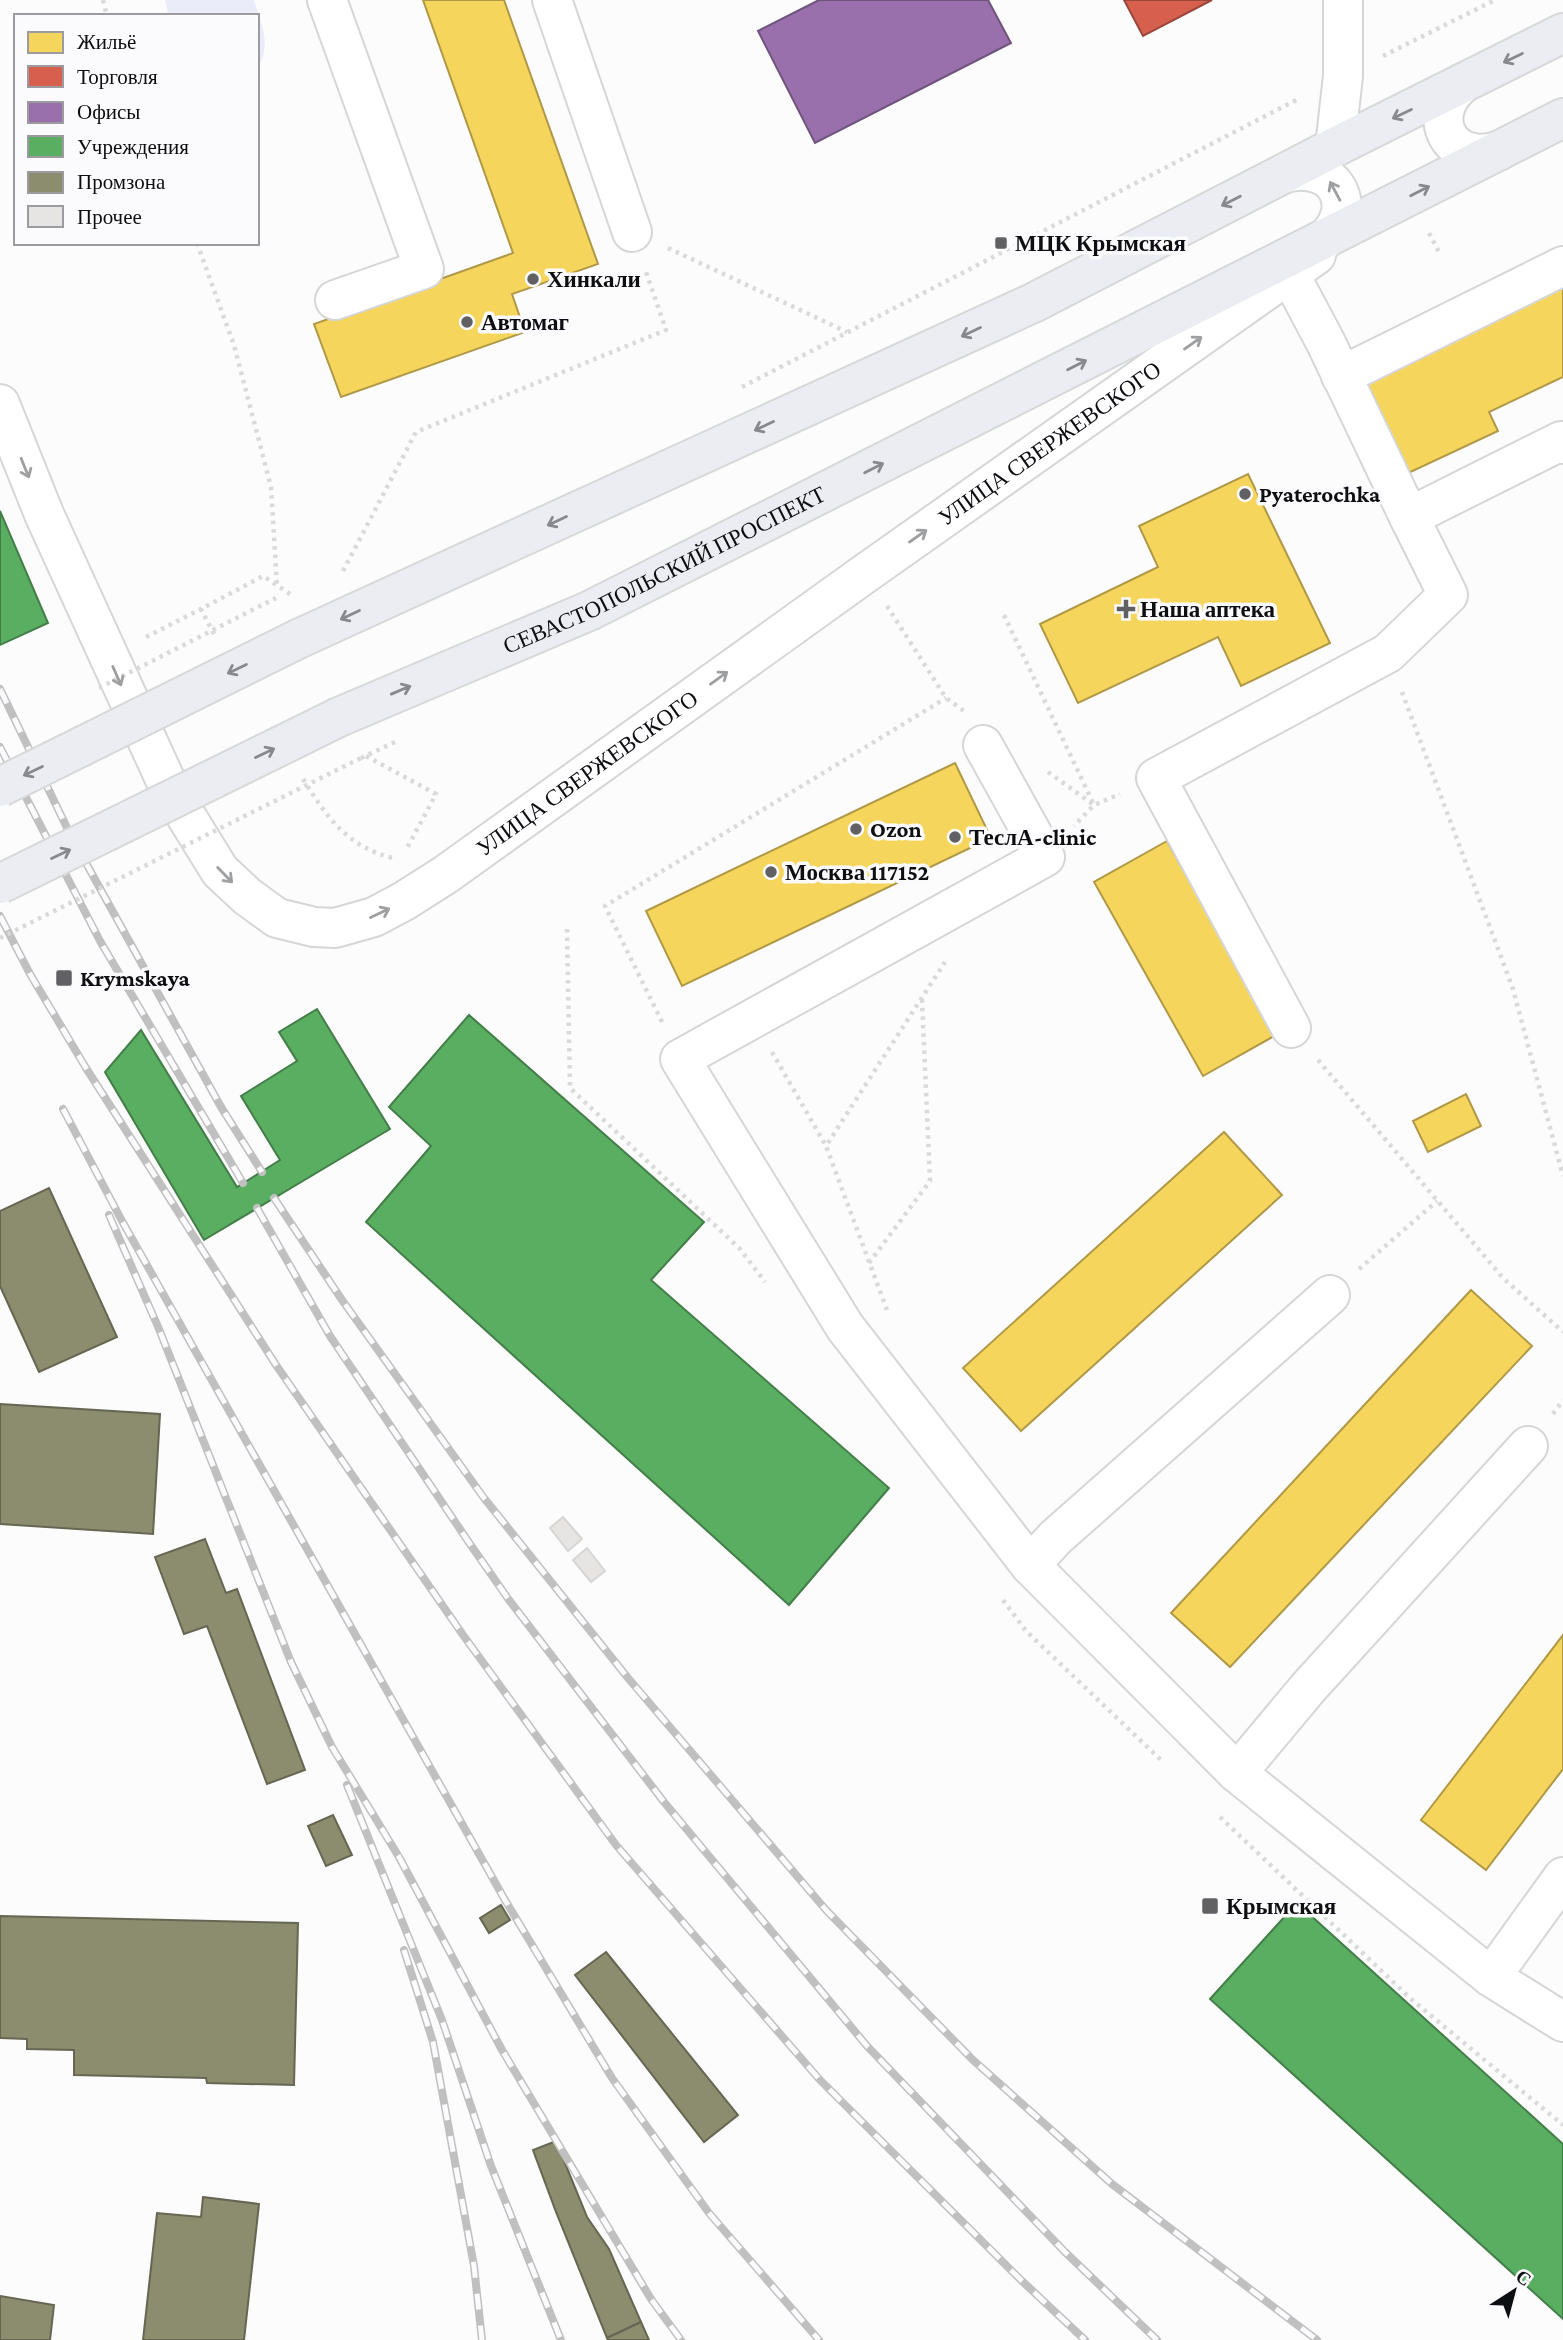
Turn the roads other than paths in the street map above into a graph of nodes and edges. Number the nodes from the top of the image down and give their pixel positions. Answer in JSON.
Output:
{"nodes":[{"id":1,"x":327,"y":0,"type":"edge"},
{"id":2,"x":552,"y":0,"type":"edge"},
{"id":3,"x":1343,"y":0,"type":"edge"},
{"id":4,"x":1563,"y":33,"type":"edge"},
{"id":5,"x":1463,"y":83,"type":"junction"},
{"id":6,"x":1563,"y":118,"type":"edge"},
{"id":7,"x":1335,"y":147,"type":"junction"},
{"id":8,"x":1498,"y":151,"type":"junction"},
{"id":9,"x":1285,"y":173,"type":"junction"},
{"id":10,"x":1360,"y":222,"type":"junction"},
{"id":11,"x":632,"y":232,"type":"road end"},
{"id":12,"x":1321,"y":242,"type":"junction"},
{"id":13,"x":1563,"y":267,"type":"edge"},
{"id":14,"x":1290,"y":275,"type":"junction"},
{"id":15,"x":335,"y":300,"type":"dead end"},
{"id":16,"x":1341,"y":376,"type":"junction"},
{"id":17,"x":0,"y":404,"type":"edge"},
{"id":18,"x":1563,"y":444,"type":"edge"},
{"id":19,"x":1409,"y":517,"type":"junction"},
{"id":20,"x":984,"y":745,"type":"dead end"},
{"id":21,"x":0,"y":787,"type":"edge"},
{"id":22,"x":0,"y":884,"type":"edge"},
{"id":23,"x":1292,"y":1028,"type":"road end"},
{"id":24,"x":1330,"y":1295,"type":"road end"},
{"id":25,"x":1528,"y":1446,"type":"dead end"},
{"id":26,"x":1030,"y":1565,"type":"junction"},
{"id":27,"x":1237,"y":1773,"type":"junction"},
{"id":28,"x":1563,"y":1877,"type":"edge"},
{"id":29,"x":1491,"y":1977,"type":"junction"},
{"id":30,"x":1563,"y":2022,"type":"edge"}],
"edges":[{"from":1,"to":15,"type":"street"},
{"from":2,"to":11,"type":"street"},
{"from":3,"to":7,"type":"street"},
{"from":4,"to":5,"type":"main road","name":"СЕВАСТОПОЛЬСКИЙ ПРОСПЕКТ","one_way":true},
{"from":5,"to":7,"type":"main road","name":"СЕВАСТОПОЛЬСКИЙ ПРОСПЕКТ","one_way":true},
{"from":5,"to":8,"type":"street","name":"СЕВАСТОПОЛЬСКИЙ ПРОСПЕКТ"},
{"from":6,"to":8,"type":"main road","name":"СЕВАСТОПОЛЬСКИЙ ПРОСПЕКТ"},
{"from":7,"to":9,"type":"main road","name":"СЕВАСТОПОЛЬСКИЙ ПРОСПЕКТ"},
{"from":10,"to":8,"type":"main road","name":"СЕВАСТОПОЛЬСКИЙ ПРОСПЕКТ","one_way":true},
{"from":12,"to":9,"type":"street","name":"СЕВАСТОПОЛЬСКИЙ ПРОСПЕКТ","one_way":true},
{"from":9,"to":21,"type":"main road","name":"СЕВАСТОПОЛЬСКИЙ ПРОСПЕКТ","one_way":true,"bridge":true},
{"from":10,"to":12,"type":"main road","name":"СЕВАСТОПОЛЬСКИЙ ПРОСПЕКТ"},
{"from":10,"to":14,"type":"street","name":"УЛИЦА СВЕРЖЕВСКОГО"},
{"from":22,"to":12,"type":"main road","name":"СЕВАСТОПОЛЬСКИЙ ПРОСПЕКТ","one_way":true,"bridge":true},
{"from":13,"to":16,"type":"street"},
{"from":14,"to":16,"type":"street"},
{"from":17,"to":14,"type":"street","name":"УЛИЦА СВЕРЖЕВСКОГО","one_way":true},
{"from":16,"to":19,"type":"street"},
{"from":18,"to":19,"type":"street"},
{"from":19,"to":23,"type":"street"},
{"from":20,"to":26,"type":"street"},
{"from":24,"to":26,"type":"street"},
{"from":25,"to":27,"type":"street"},
{"from":26,"to":27,"type":"street"},
{"from":27,"to":29,"type":"street"},
{"from":28,"to":29,"type":"street"},
{"from":29,"to":30,"type":"street"}]}
